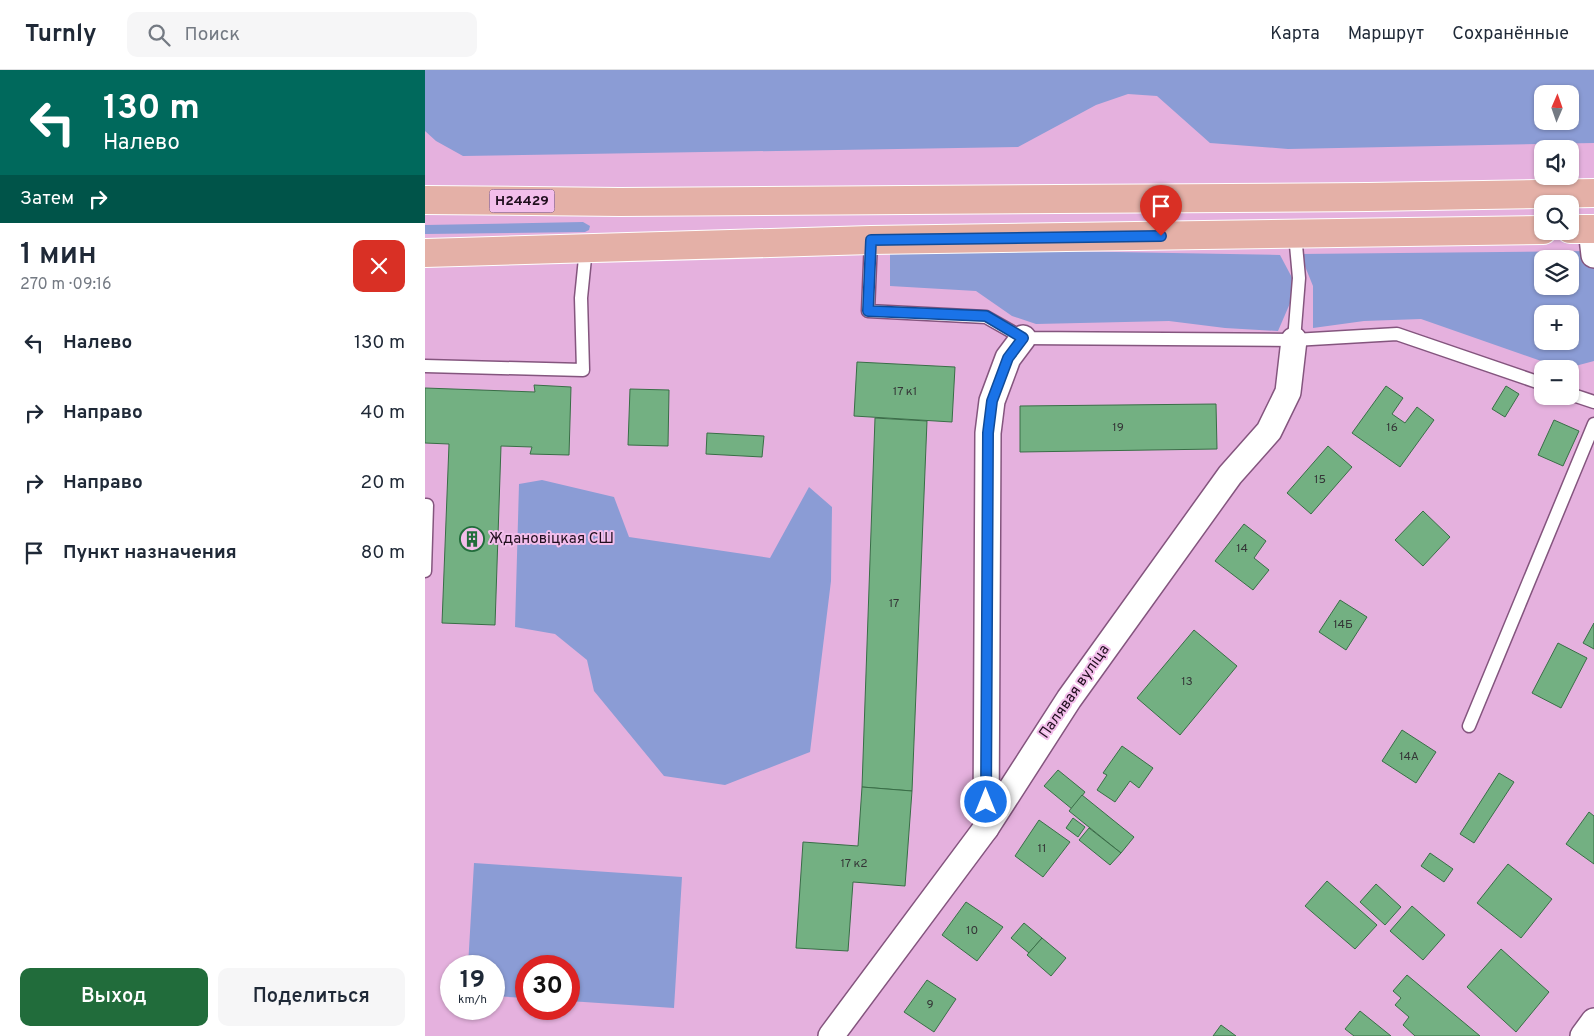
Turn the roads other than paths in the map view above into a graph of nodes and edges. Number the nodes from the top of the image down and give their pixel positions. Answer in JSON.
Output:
{"nodes":[{"id":1,"x":1594,"y":193,"type":"edge"},
{"id":2,"x":425,"y":200,"type":"edge"},
{"id":3,"x":619,"y":202,"type":"junction"},
{"id":4,"x":425,"y":213,"type":"edge"},
{"id":5,"x":1534,"y":230,"type":"edge"},
{"id":6,"x":1295,"y":234,"type":"junction"},
{"id":7,"x":871,"y":240,"type":"junction"},
{"id":8,"x":586,"y":248,"type":"junction"},
{"id":9,"x":425,"y":253,"type":"edge"},
{"id":10,"x":1023,"y":338,"type":"junction"},
{"id":11,"x":1294,"y":340,"type":"junction"},
{"id":12,"x":425,"y":366,"type":"edge"},
{"id":13,"x":1534,"y":381,"type":"edge"},
{"id":14,"x":1579,"y":397,"type":"edge"},
{"id":15,"x":1594,"y":402,"type":"edge"},
{"id":16,"x":1594,"y":424,"type":"edge"},
{"id":17,"x":425,"y":505,"type":"edge"},
{"id":18,"x":425,"y":571,"type":"edge"},
{"id":19,"x":1469,"y":726,"type":"dead end"},
{"id":20,"x":986,"y":828,"type":"junction"},
{"id":21,"x":1594,"y":1021,"type":"edge"},
{"id":22,"x":831,"y":1036,"type":"edge"},
{"id":23,"x":1583,"y":1036,"type":"edge"}],
"edges":[{"from":1,"to":3,"type":"main road"},
{"from":2,"to":3,"type":"main road","number":"Н24429"},
{"from":3,"to":4,"type":"main road"},
{"from":5,"to":6,"type":"main road"},
{"from":6,"to":7,"type":"main road"},
{"from":6,"to":11,"type":"lane"},
{"from":7,"to":8,"type":"main road"},
{"from":7,"to":10,"type":"lane"},
{"from":8,"to":9,"type":"main road"},
{"from":8,"to":12,"type":"lane"},
{"from":10,"to":11,"type":"lane"},
{"from":10,"to":20,"type":"street"},
{"from":11,"to":13,"type":"lane"},
{"from":11,"to":20,"type":"street","name":"Палявая вуліца"},
{"from":14,"to":15,"type":"lane"},
{"from":16,"to":19,"type":"lane"},
{"from":17,"to":18,"type":"lane"},
{"from":20,"to":22,"type":"street","name":"Палявая вуліца"},
{"from":21,"to":23,"type":"street"}]}
